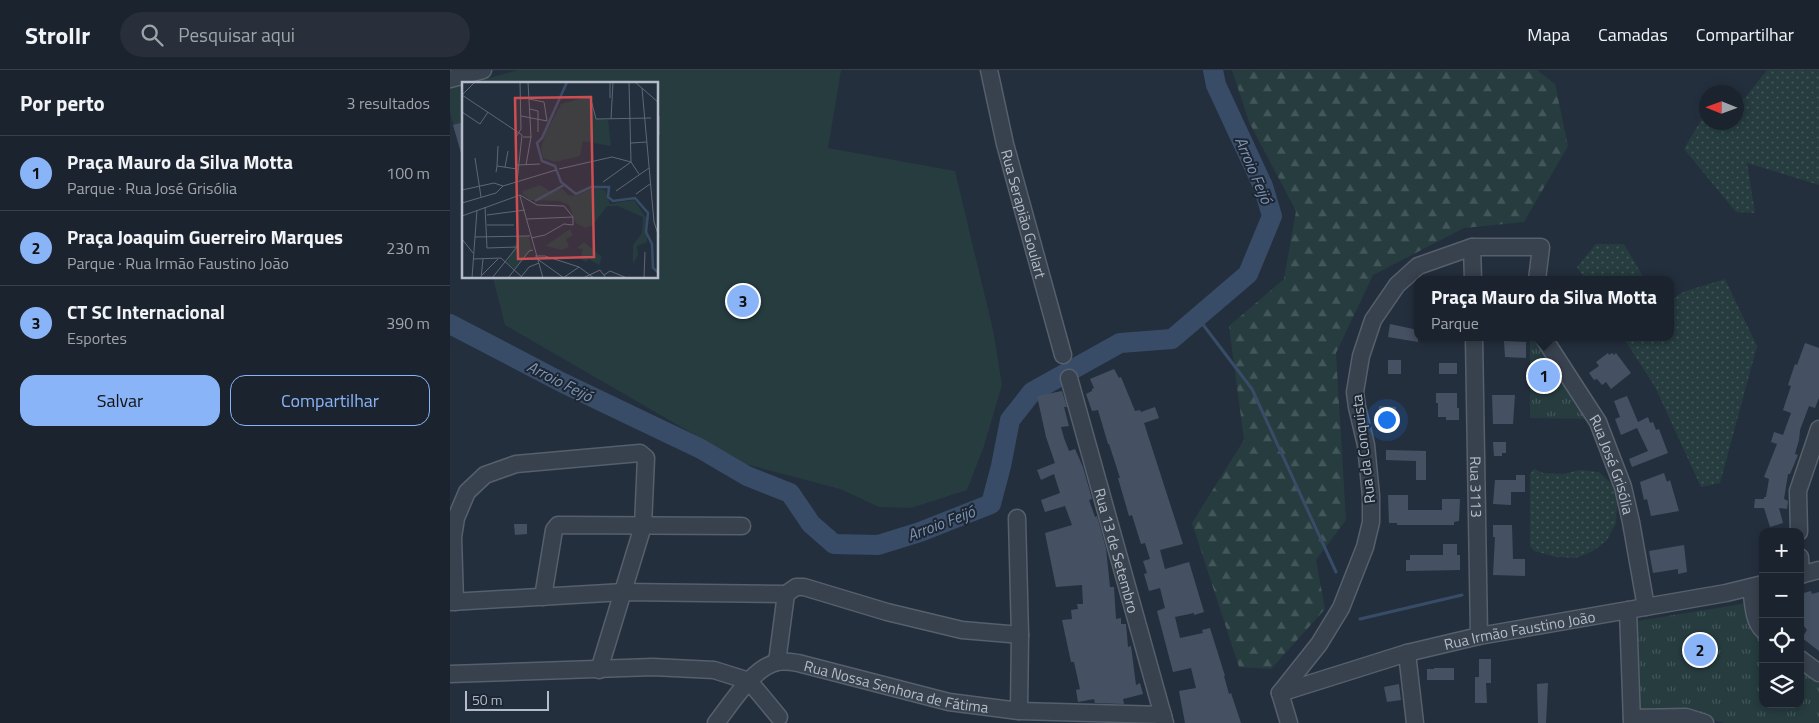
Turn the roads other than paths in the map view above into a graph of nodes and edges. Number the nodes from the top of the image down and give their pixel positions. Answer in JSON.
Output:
{"nodes":[{"id":1,"x":483,"y":70,"type":"edge"},
{"id":2,"x":989,"y":70,"type":"edge"},
{"id":3,"x":450,"y":79,"type":"edge"},
{"id":4,"x":1472,"y":246,"type":"junction"},
{"id":5,"x":1472,"y":276,"type":"edge"},
{"id":6,"x":1537,"y":276,"type":"edge"},
{"id":7,"x":1474,"y":341,"type":"edge"},
{"id":8,"x":1546,"y":341,"type":"edge"},
{"id":9,"x":1063,"y":355,"type":"dead end"},
{"id":10,"x":1069,"y":378,"type":"dead end"},
{"id":11,"x":1819,"y":429,"type":"edge"},
{"id":12,"x":1017,"y":518,"type":"dead end"},
{"id":13,"x":643,"y":526,"type":"junction"},
{"id":14,"x":742,"y":526,"type":"dead end"},
{"id":15,"x":1799,"y":528,"type":"edge"},
{"id":16,"x":1757,"y":586,"type":"edge"},
{"id":17,"x":624,"y":592,"type":"junction"},
{"id":18,"x":786,"y":594,"type":"junction"},
{"id":19,"x":543,"y":597,"type":"junction"},
{"id":20,"x":453,"y":602,"type":"edge"},
{"id":21,"x":1646,"y":607,"type":"junction"},
{"id":22,"x":1628,"y":610,"type":"junction"},
{"id":23,"x":1759,"y":627,"type":"edge"},
{"id":24,"x":1020,"y":635,"type":"junction"},
{"id":25,"x":1479,"y":636,"type":"junction"},
{"id":26,"x":1407,"y":653,"type":"junction"},
{"id":27,"x":777,"y":662,"type":"junction"},
{"id":28,"x":1804,"y":662,"type":"edge"},
{"id":29,"x":599,"y":670,"type":"junction"},
{"id":30,"x":1819,"y":673,"type":"edge"},
{"id":31,"x":450,"y":674,"type":"edge"},
{"id":32,"x":749,"y":681,"type":"junction"},
{"id":33,"x":1280,"y":693,"type":"junction"},
{"id":34,"x":1019,"y":711,"type":"junction"},
{"id":35,"x":779,"y":717,"type":"dead end"},
{"id":36,"x":1051,"y":718,"type":"edge"},
{"id":37,"x":1164,"y":719,"type":"edge"},
{"id":38,"x":1632,"y":721,"type":"edge"},
{"id":39,"x":716,"y":723,"type":"edge"},
{"id":40,"x":1289,"y":723,"type":"edge"},
{"id":41,"x":1415,"y":723,"type":"edge"},
{"id":42,"x":1705,"y":723,"type":"edge"}],
"edges":[{"from":1,"to":3,"type":"street"},
{"from":2,"to":9,"type":"street","name":"Rua Serapião Goulart"},
{"from":4,"to":5,"type":"street"},
{"from":4,"to":6,"type":"street","name":"Rua da Conquista"},
{"from":4,"to":33,"type":"street","name":"Rua da Conquista"},
{"from":7,"to":25,"type":"street","name":"Rua 3113"},
{"from":8,"to":21,"type":"street","name":"Rua José Grisólia"},
{"from":10,"to":37,"type":"street","name":"Rua 13 de Setembro"},
{"from":11,"to":15,"type":"street"},
{"from":12,"to":24,"type":"street"},
{"from":13,"to":14,"type":"street"},
{"from":13,"to":17,"type":"street"},
{"from":13,"to":19,"type":"street"},
{"from":13,"to":20,"type":"street"},
{"from":16,"to":21,"type":"street","name":"Rua Irmão Faustino João"},
{"from":16,"to":23,"type":"street"},
{"from":17,"to":18,"type":"street"},
{"from":17,"to":19,"type":"street"},
{"from":17,"to":29,"type":"street"},
{"from":18,"to":24,"type":"street"},
{"from":18,"to":27,"type":"street"},
{"from":19,"to":20,"type":"street"},
{"from":21,"to":22,"type":"street","name":"Rua Irmão Faustino João"},
{"from":22,"to":25,"type":"street","name":"Rua Irmão Faustino João"},
{"from":22,"to":38,"type":"street"},
{"from":24,"to":34,"type":"street"},
{"from":25,"to":26,"type":"street","name":"Rua Irmão Faustino João"},
{"from":26,"to":33,"type":"street","name":"Rua Irmão Faustino João"},
{"from":26,"to":41,"type":"street"},
{"from":27,"to":32,"type":"street"},
{"from":27,"to":34,"type":"street","name":"Rua Nossa Senhora de Fátima"},
{"from":28,"to":30,"type":"street"},
{"from":29,"to":31,"type":"street"},
{"from":29,"to":32,"type":"street"},
{"from":32,"to":35,"type":"street"},
{"from":32,"to":39,"type":"street"},
{"from":33,"to":40,"type":"street"},
{"from":34,"to":36,"type":"street","name":"Rua Nossa Senhora de Fátima"},
{"from":36,"to":37,"type":"street","name":"Rua Nossa Senhora de Fátima"},
{"from":38,"to":42,"type":"street"}]}
